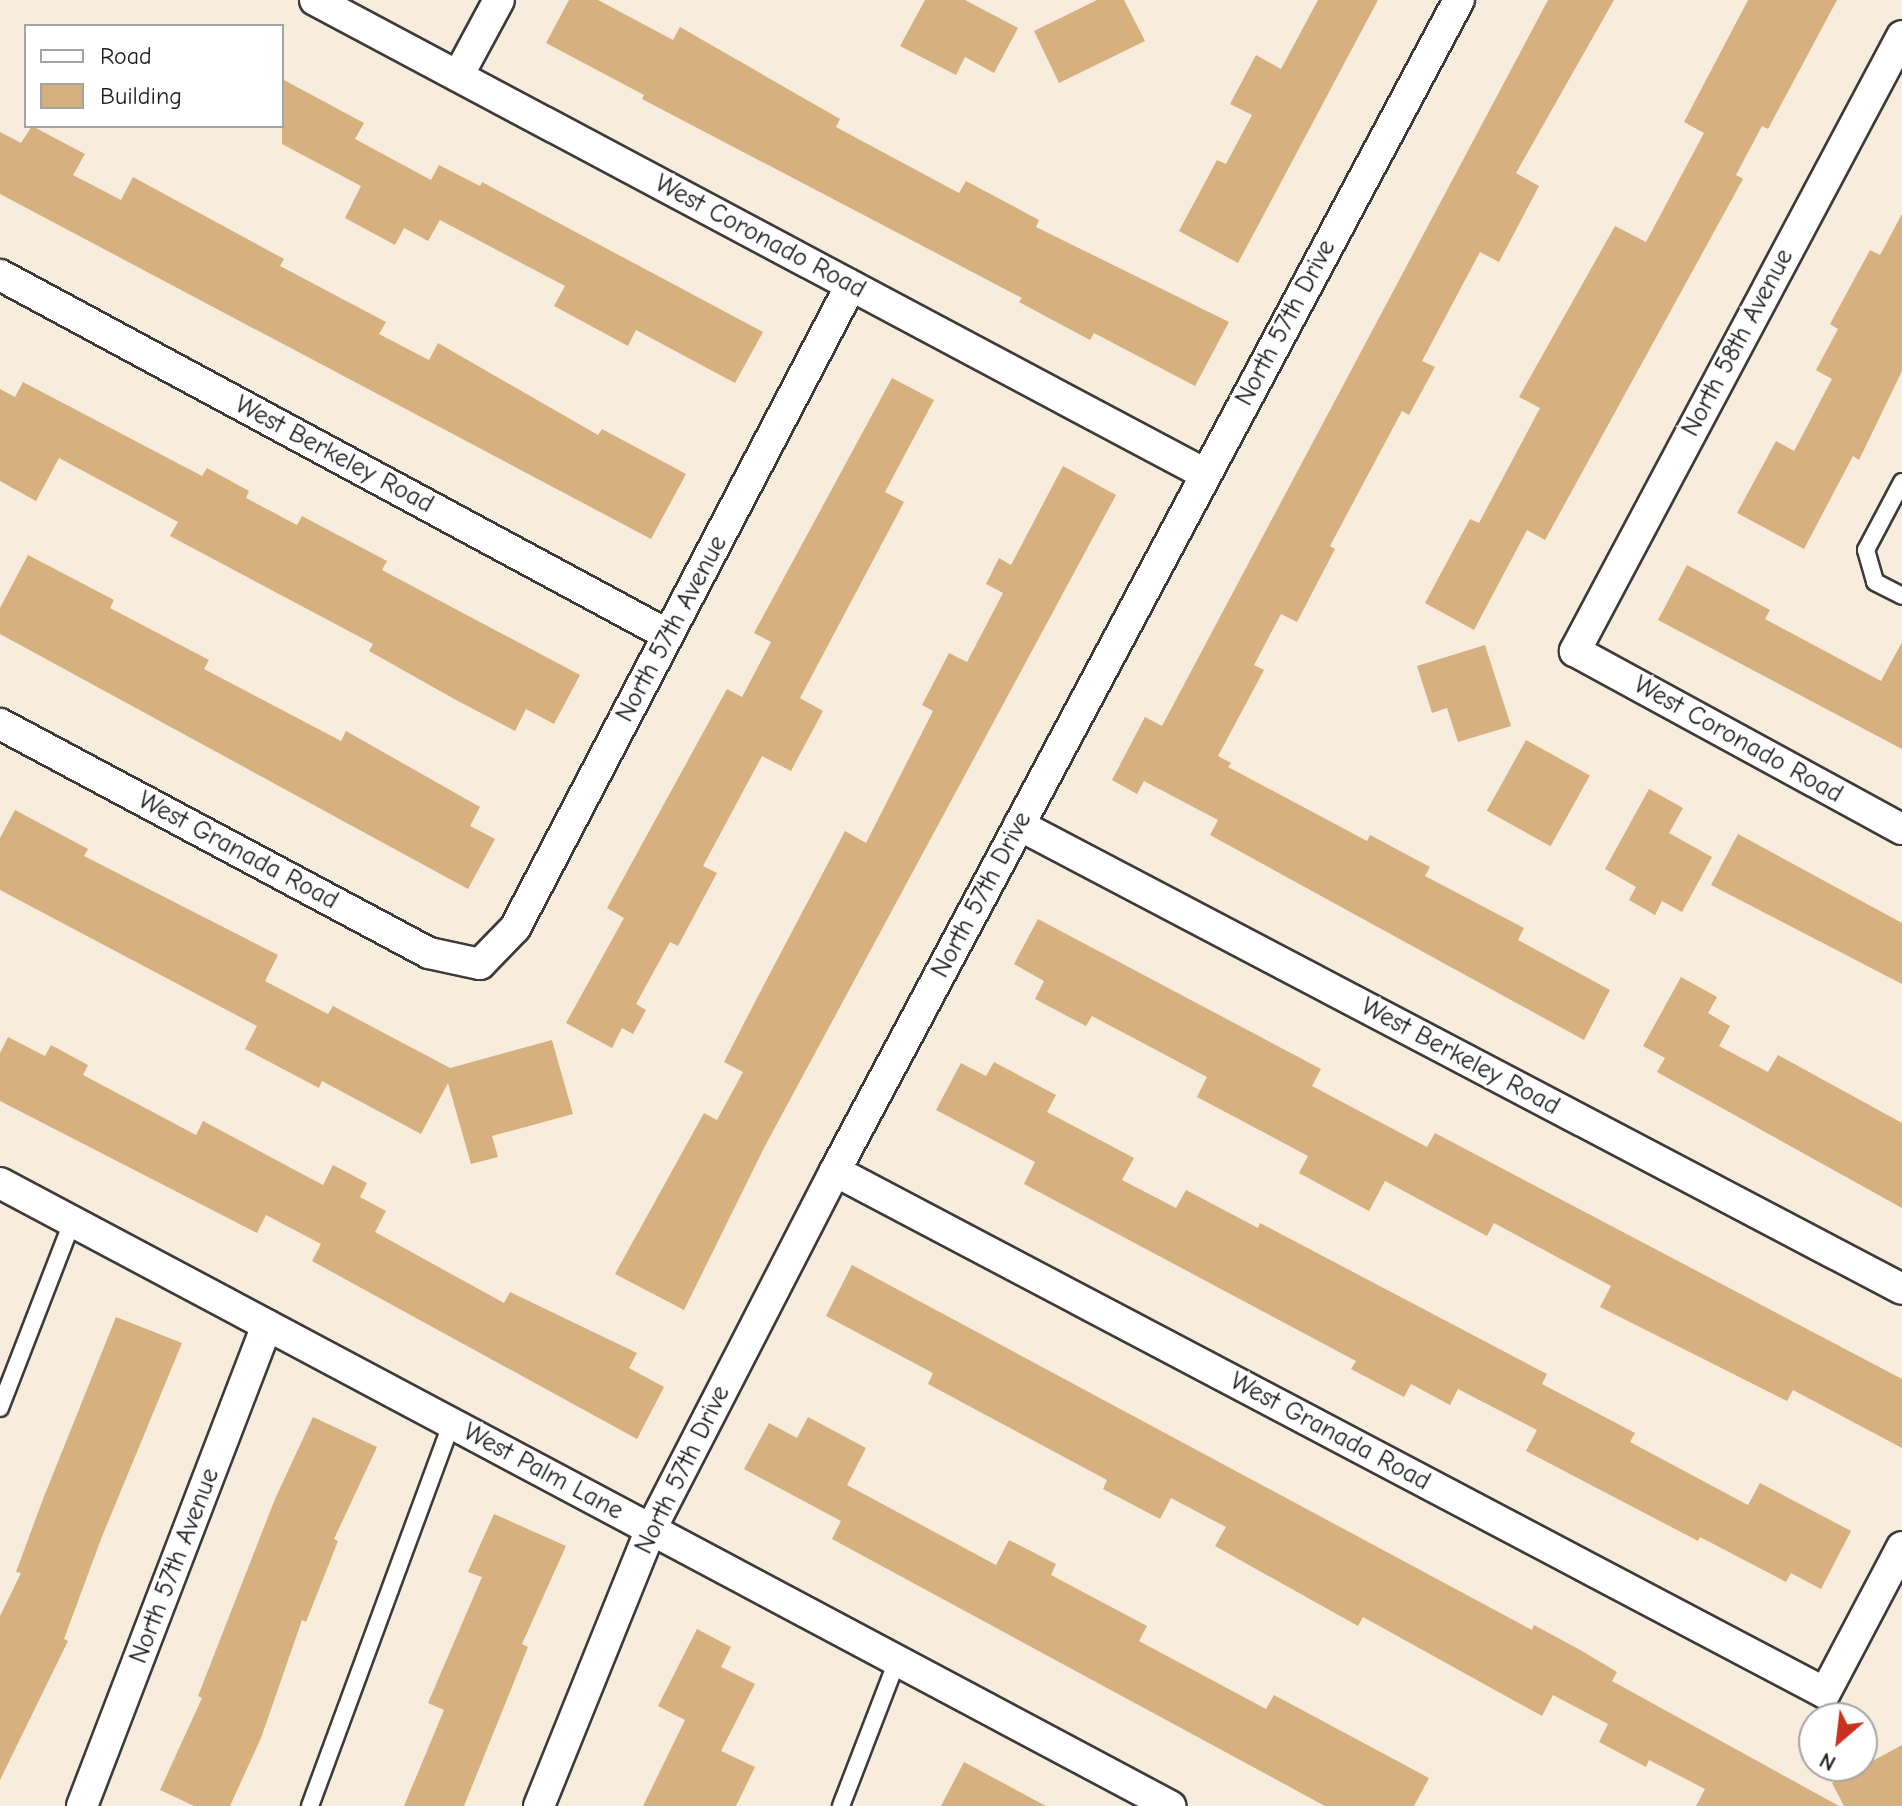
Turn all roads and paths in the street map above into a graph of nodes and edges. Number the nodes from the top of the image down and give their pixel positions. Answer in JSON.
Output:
{"nodes":[{"id":1,"x":315,"y":0,"type":"edge"},
{"id":2,"x":499,"y":0,"type":"edge"},
{"id":3,"x":1459,"y":0,"type":"edge"},
{"id":4,"x":1902,"y":36,"type":"edge"},
{"id":5,"x":458,"y":76,"type":"junction"},
{"id":6,"x":0,"y":275,"type":"edge"},
{"id":7,"x":851,"y":285,"type":"junction"},
{"id":8,"x":1205,"y":474,"type":"junction"},
{"id":9,"x":1902,"y":482,"type":"edge"},
{"id":10,"x":1902,"y":596,"type":"edge"},
{"id":11,"x":668,"y":635,"type":"junction"},
{"id":12,"x":1575,"y":651,"type":"joint"},
{"id":13,"x":0,"y":724,"type":"edge"},
{"id":14,"x":1019,"y":825,"type":"junction"},
{"id":15,"x":1902,"y":829,"type":"edge"},
{"id":16,"x":480,"y":964,"type":"joint"},
{"id":17,"x":835,"y":1171,"type":"junction"},
{"id":18,"x":0,"y":1183,"type":"edge"},
{"id":19,"x":72,"y":1222,"type":"junction"},
{"id":20,"x":1902,"y":1289,"type":"edge"},
{"id":21,"x":267,"y":1325,"type":"junction"},
{"id":22,"x":0,"y":1408,"type":"edge"},
{"id":23,"x":452,"y":1423,"type":"junction"},
{"id":24,"x":651,"y":1529,"type":"junction"},
{"id":25,"x":1902,"y":1547,"type":"edge"},
{"id":26,"x":897,"y":1661,"type":"junction"},
{"id":27,"x":1152,"y":1802,"type":"edge"},
{"id":28,"x":82,"y":1806,"type":"edge"},
{"id":29,"x":310,"y":1806,"type":"edge"},
{"id":30,"x":539,"y":1806,"type":"edge"},
{"id":31,"x":841,"y":1806,"type":"edge"}],
"edges":[{"from":1,"to":5,"type":"street","name":"West Coronado Road"},
{"from":2,"to":5,"type":"street"},
{"from":3,"to":8,"type":"street","name":"North 57th Drive"},
{"from":4,"to":12,"type":"street","name":"North 58th Avenue"},
{"from":5,"to":7,"type":"street","name":"West Coronado Road"},
{"from":6,"to":11,"type":"street","name":"West Berkeley Road"},
{"from":7,"to":8,"type":"street","name":"West Coronado Road"},
{"from":7,"to":11,"type":"street","name":"North 57th Avenue"},
{"from":8,"to":14,"type":"street","name":"North 57th Drive"},
{"from":9,"to":10,"type":"lane"},
{"from":11,"to":16,"type":"street","name":"North 57th Avenue"},
{"from":12,"to":15,"type":"street","name":"West Coronado Road"},
{"from":13,"to":16,"type":"street","name":"West Granada Road"},
{"from":14,"to":17,"type":"street","name":"North 57th Drive"},
{"from":14,"to":20,"type":"street","name":"West Berkeley Road"},
{"from":17,"to":24,"type":"street","name":"North 57th Drive"},
{"from":17,"to":25,"type":"street","name":"West Granada Road"},
{"from":18,"to":19,"type":"street","name":"West Palm Lane"},
{"from":19,"to":21,"type":"street","name":"West Palm Lane"},
{"from":19,"to":22,"type":"lane"},
{"from":21,"to":23,"type":"street","name":"West Palm Lane"},
{"from":21,"to":28,"type":"street","name":"North 57th Avenue"},
{"from":23,"to":24,"type":"street","name":"West Palm Lane"},
{"from":23,"to":29,"type":"lane"},
{"from":24,"to":26,"type":"street","name":"West Palm Lane"},
{"from":24,"to":30,"type":"street","name":"North 57th Drive"},
{"from":26,"to":27,"type":"street","name":"West Palm Lane"},
{"from":26,"to":31,"type":"lane"}]}
